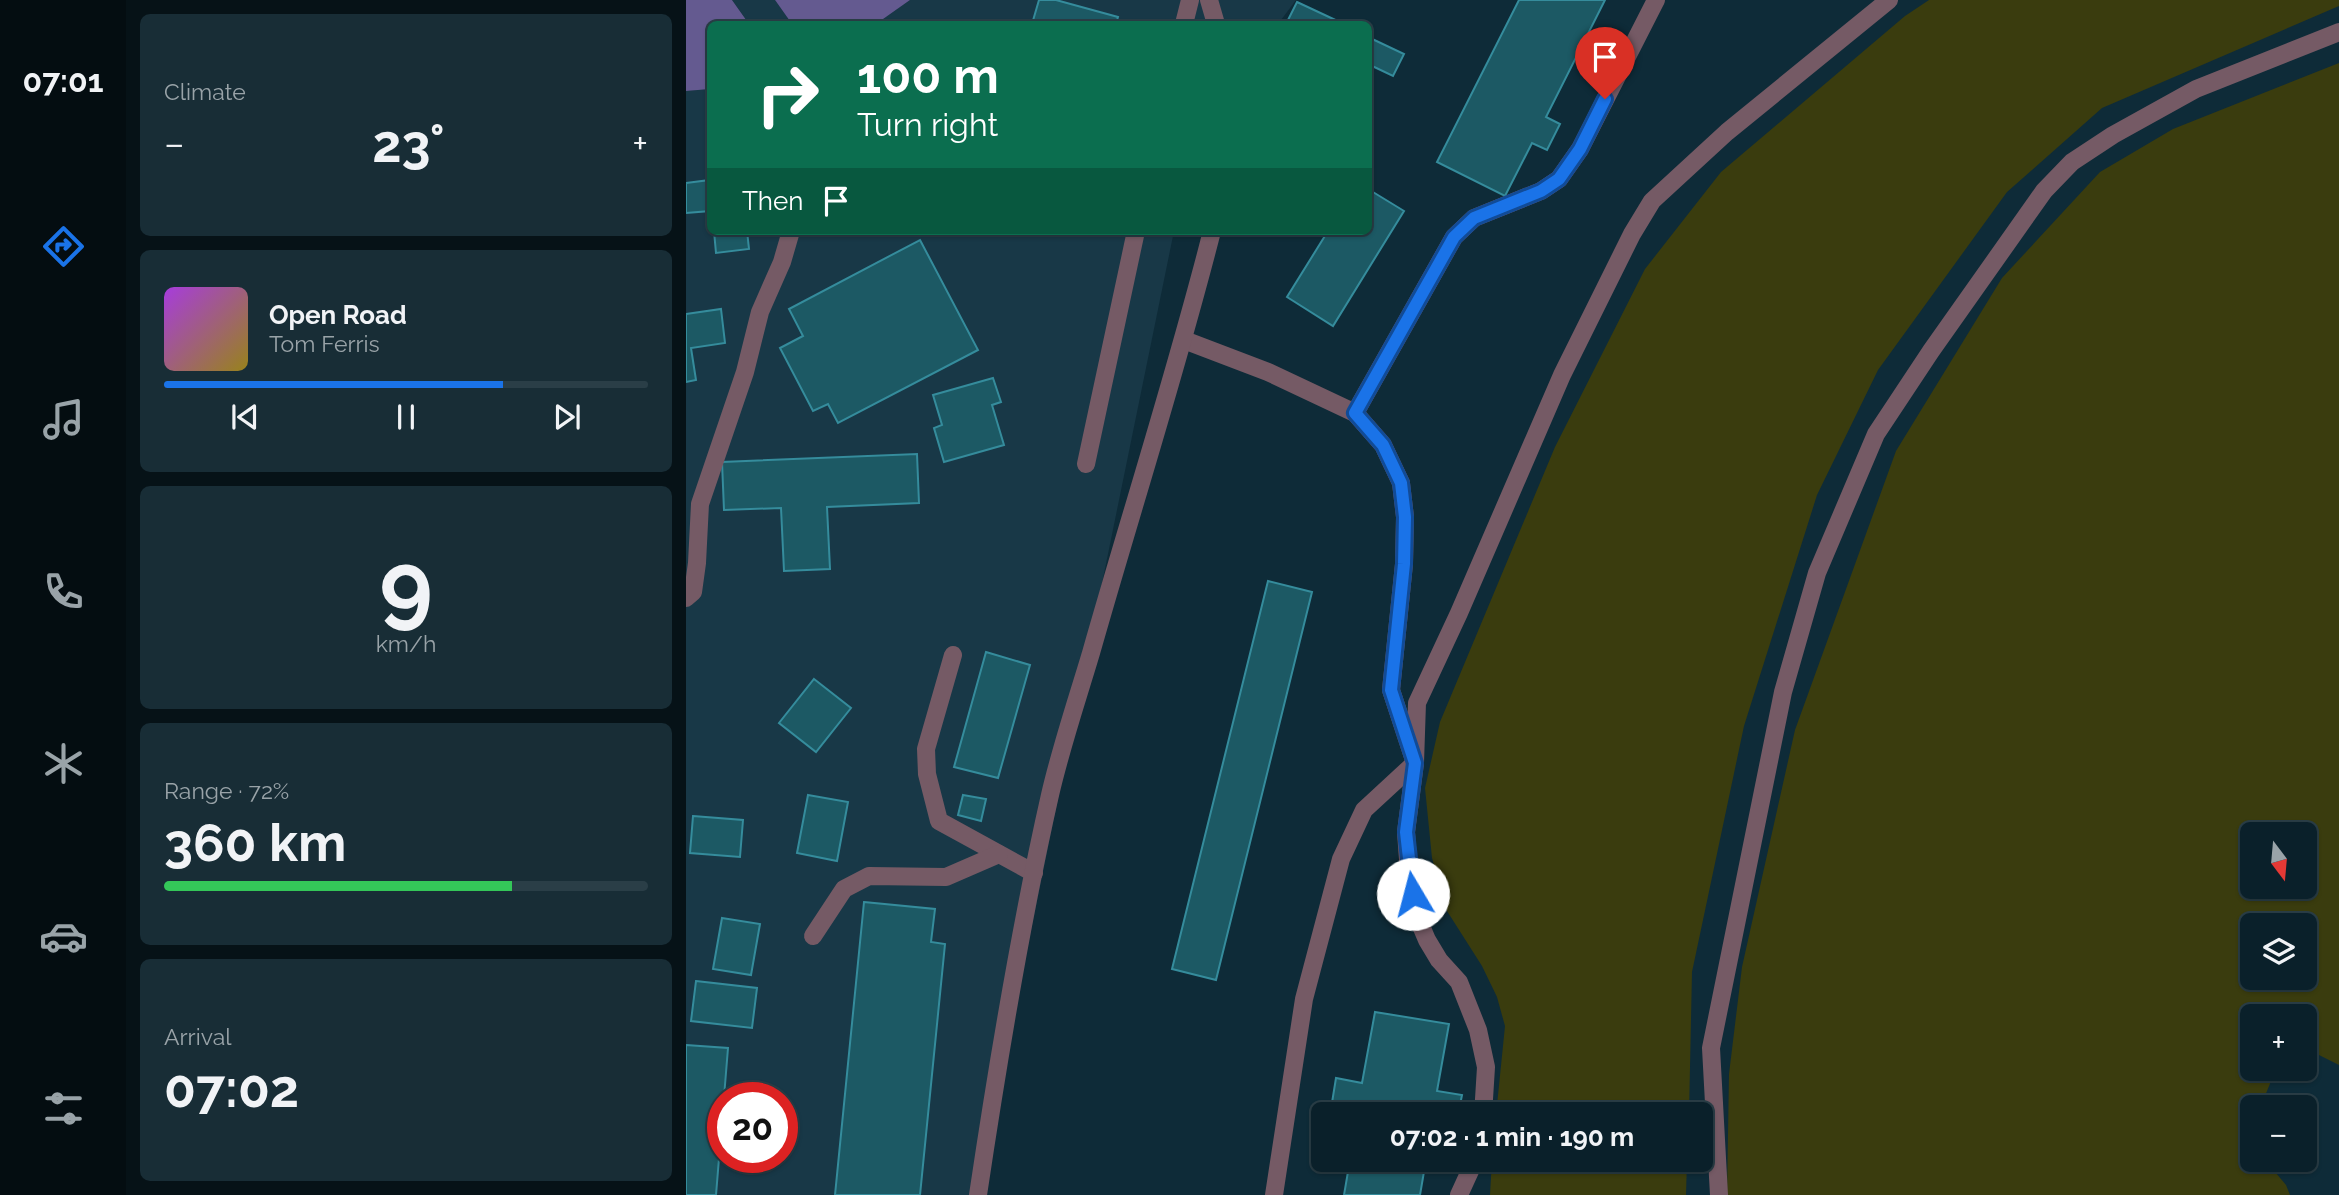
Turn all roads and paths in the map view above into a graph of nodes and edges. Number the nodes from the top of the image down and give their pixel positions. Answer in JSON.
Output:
{"nodes":[{"id":1,"x":1190,"y":0,"type":"edge"},
{"id":2,"x":1209,"y":0,"type":"edge"},
{"id":3,"x":1656,"y":0,"type":"edge"},
{"id":4,"x":1889,"y":0,"type":"edge"},
{"id":5,"x":1185,"y":21,"type":"edge"},
{"id":6,"x":1215,"y":21,"type":"edge"},
{"id":7,"x":2339,"y":32,"type":"edge"},
{"id":8,"x":790,"y":235,"type":"edge"},
{"id":9,"x":1135,"y":235,"type":"edge"},
{"id":10,"x":1211,"y":235,"type":"edge"},
{"id":11,"x":1184,"y":340,"type":"junction"},
{"id":12,"x":1355,"y":413,"type":"junction"},
{"id":13,"x":1086,"y":464,"type":"dead end"},
{"id":14,"x":686,"y":598,"type":"edge"},
{"id":15,"x":953,"y":655,"type":"dead end"},
{"id":16,"x":1415,"y":763,"type":"junction"},
{"id":17,"x":999,"y":854,"type":"junction"},
{"id":18,"x":1034,"y":873,"type":"junction"},
{"id":19,"x":813,"y":936,"type":"dead end"},
{"id":20,"x":1484,"y":1102,"type":"edge"},
{"id":21,"x":1470,"y":1172,"type":"edge"},
{"id":22,"x":978,"y":1195,"type":"edge"},
{"id":23,"x":1274,"y":1195,"type":"edge"},
{"id":24,"x":1459,"y":1195,"type":"edge"},
{"id":25,"x":1719,"y":1195,"type":"edge"}],
"edges":[{"from":1,"to":5,"type":"street"},
{"from":2,"to":6,"type":"street"},
{"from":3,"to":12,"type":"street"},
{"from":4,"to":16,"type":"street"},
{"from":7,"to":25,"type":"street"},
{"from":8,"to":14,"type":"street"},
{"from":9,"to":13,"type":"street"},
{"from":10,"to":11,"type":"street"},
{"from":11,"to":12,"type":"street"},
{"from":11,"to":18,"type":"street"},
{"from":12,"to":16,"type":"street"},
{"from":15,"to":17,"type":"street"},
{"from":16,"to":20,"type":"street"},
{"from":16,"to":23,"type":"street"},
{"from":17,"to":18,"type":"street"},
{"from":17,"to":19,"type":"street"},
{"from":18,"to":22,"type":"street"},
{"from":21,"to":24,"type":"street"}]}
